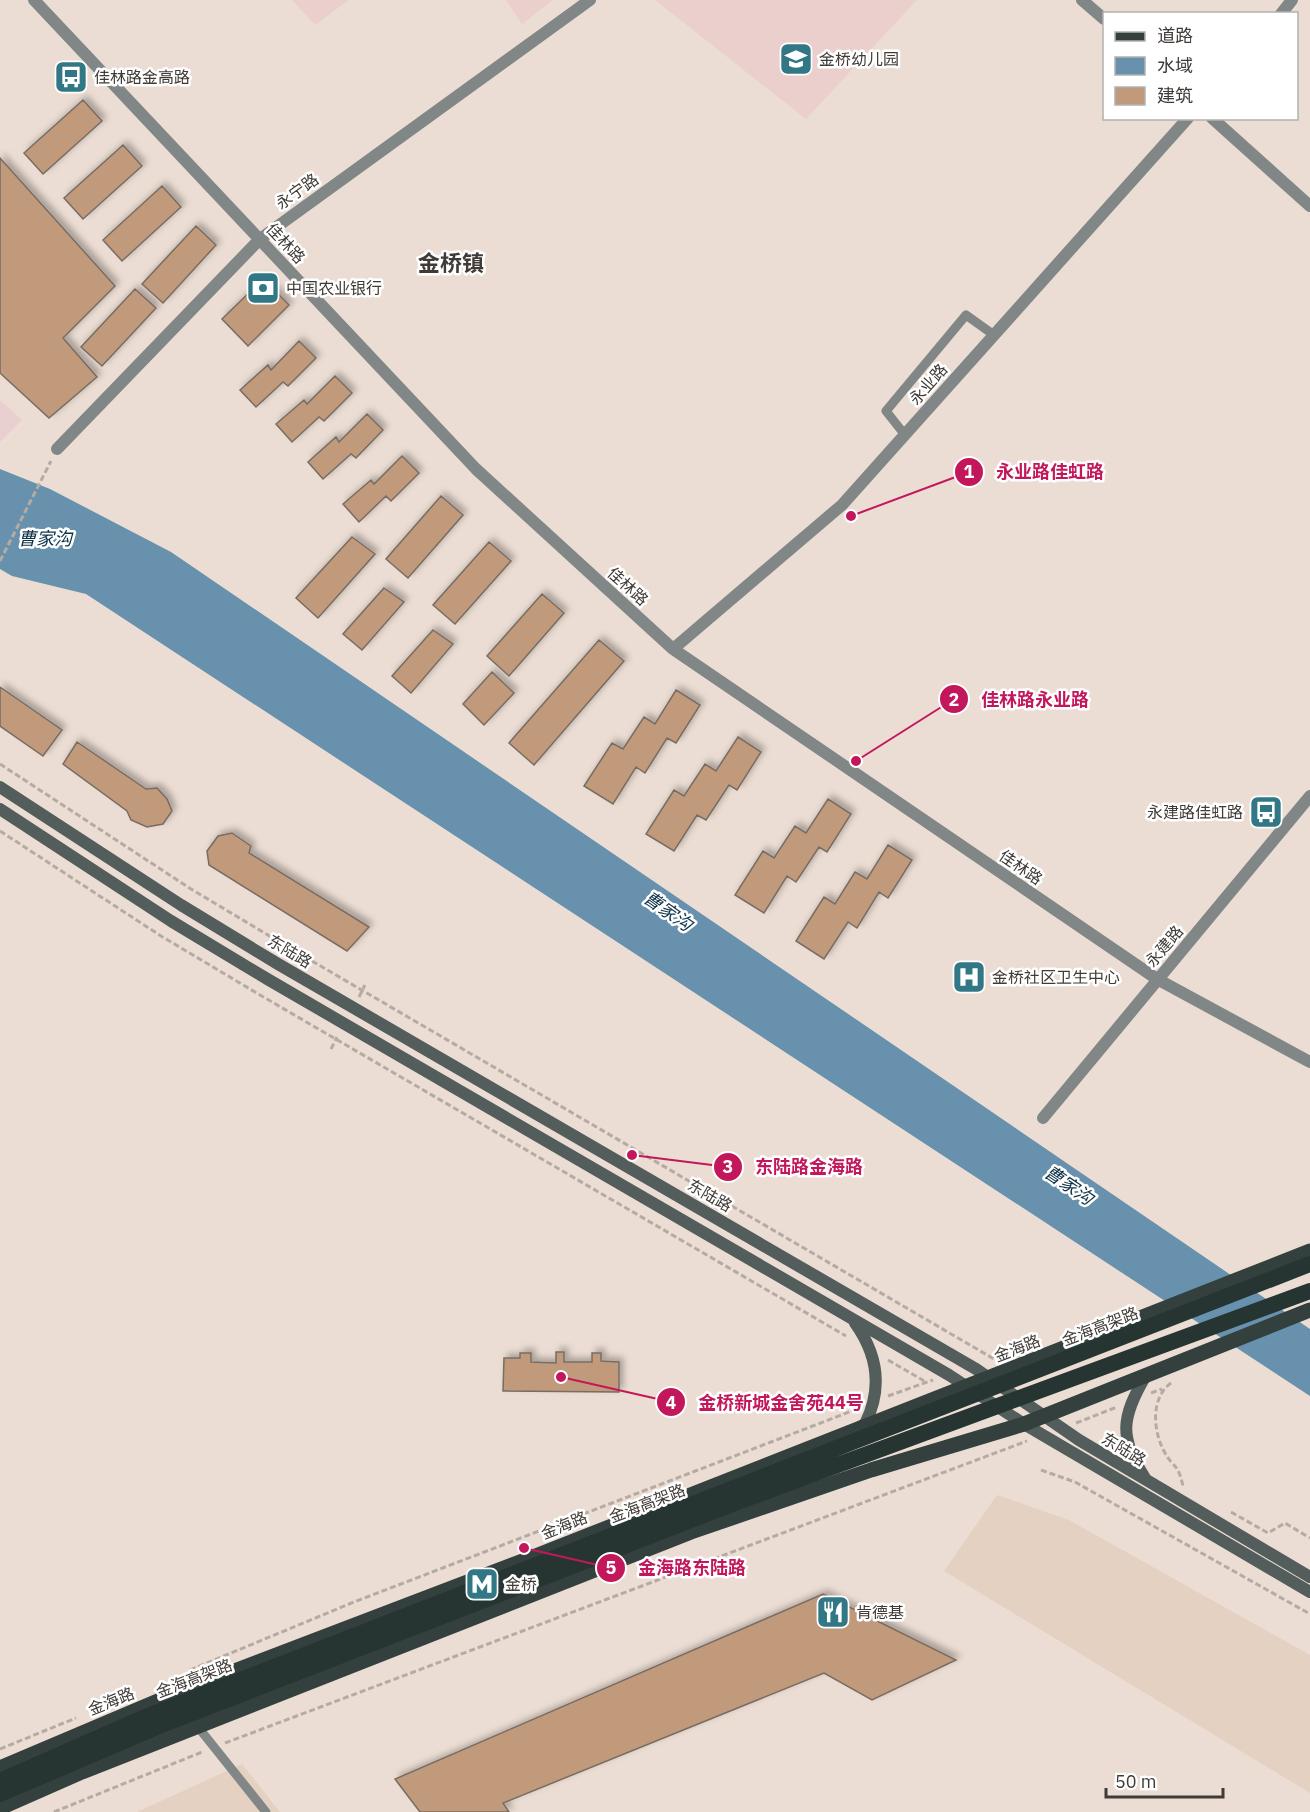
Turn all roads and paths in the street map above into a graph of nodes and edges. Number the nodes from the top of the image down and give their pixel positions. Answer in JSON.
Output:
{"nodes":[{"id":1,"x":34,"y":0,"type":"edge"},
{"id":2,"x":590,"y":0,"type":"edge"},
{"id":3,"x":1082,"y":0,"type":"edge"},
{"id":4,"x":1292,"y":0,"type":"edge"},
{"id":5,"x":1283,"y":12,"type":"edge"},
{"id":6,"x":1103,"y":18,"type":"edge"},
{"id":7,"x":1186,"y":120,"type":"edge"},
{"id":8,"x":1214,"y":120,"type":"edge"},
{"id":9,"x":1310,"y":206,"type":"edge"},
{"id":10,"x":260,"y":239,"type":"junction"},
{"id":11,"x":994,"y":335,"type":"junction"},
{"id":12,"x":905,"y":435,"type":"junction"},
{"id":13,"x":57,"y":449,"type":"joint"},
{"id":14,"x":0,"y":561,"type":"edge"},
{"id":15,"x":673,"y":649,"type":"junction"},
{"id":16,"x":0,"y":764,"type":"edge"},
{"id":17,"x":0,"y":787,"type":"edge"},
{"id":18,"x":1310,"y":796,"type":"edge"},
{"id":19,"x":0,"y":809,"type":"edge"},
{"id":20,"x":0,"y":831,"type":"edge"},
{"id":21,"x":1157,"y":979,"type":"junction"},
{"id":22,"x":1310,"y":1062,"type":"edge"},
{"id":23,"x":1044,"y":1118,"type":"dead end"},
{"id":24,"x":1310,"y":1251,"type":"edge"},
{"id":25,"x":1310,"y":1264,"type":"edge"},
{"id":26,"x":1310,"y":1291,"type":"edge"},
{"id":27,"x":1310,"y":1301,"type":"edge"},
{"id":28,"x":1310,"y":1310,"type":"edge"},
{"id":29,"x":853,"y":1319,"type":"junction"},
{"id":30,"x":872,"y":1351,"type":"junction"},
{"id":31,"x":1012,"y":1369,"type":"junction"},
{"id":32,"x":949,"y":1375,"type":"junction"},
{"id":33,"x":1145,"y":1377,"type":"junction"},
{"id":34,"x":988,"y":1378,"type":"junction"},
{"id":35,"x":1177,"y":1378,"type":"dead end"},
{"id":36,"x":925,"y":1382,"type":"junction"},
{"id":37,"x":967,"y":1387,"type":"junction"},
{"id":38,"x":1162,"y":1389,"type":"junction"},
{"id":39,"x":946,"y":1394,"type":"junction"},
{"id":40,"x":1085,"y":1400,"type":"junction"},
{"id":41,"x":1132,"y":1401,"type":"junction"},
{"id":42,"x":874,"y":1402,"type":"junction"},
{"id":43,"x":1108,"y":1410,"type":"junction"},
{"id":44,"x":1043,"y":1416,"type":"junction"},
{"id":45,"x":1024,"y":1424,"type":"junction"},
{"id":46,"x":1061,"y":1429,"type":"junction"},
{"id":47,"x":1045,"y":1434,"type":"junction"},
{"id":48,"x":836,"y":1437,"type":"junction"},
{"id":49,"x":845,"y":1462,"type":"junction"},
{"id":50,"x":1041,"y":1470,"type":"dead end"},
{"id":51,"x":1147,"y":1482,"type":"junction"},
{"id":52,"x":1193,"y":1491,"type":"dead end"},
{"id":53,"x":1221,"y":1507,"type":"dead end"},
{"id":54,"x":1310,"y":1538,"type":"edge"},
{"id":55,"x":1310,"y":1577,"type":"edge"},
{"id":56,"x":1310,"y":1592,"type":"edge"},
{"id":57,"x":1310,"y":1614,"type":"edge"},
{"id":58,"x":188,"y":1671,"type":"dead end"},
{"id":59,"x":77,"y":1717,"type":"dead end"},
{"id":60,"x":198,"y":1727,"type":"junction"},
{"id":61,"x":215,"y":1747,"type":"junction"},
{"id":62,"x":0,"y":1749,"type":"edge"},
{"id":63,"x":0,"y":1767,"type":"edge"},
{"id":64,"x":0,"y":1780,"type":"edge"},
{"id":65,"x":0,"y":1794,"type":"edge"},
{"id":66,"x":0,"y":1809,"type":"edge"},
{"id":67,"x":54,"y":1812,"type":"edge"},
{"id":68,"x":266,"y":1812,"type":"edge"}],
"edges":[{"from":1,"to":10,"type":"street","name":"佳林路"},
{"from":2,"to":10,"type":"street","name":"永宁路"},
{"from":3,"to":6,"type":"street"},
{"from":4,"to":5,"type":"street"},
{"from":7,"to":11,"type":"street","name":"永业路"},
{"from":8,"to":9,"type":"street"},
{"from":10,"to":13,"type":"street","name":"永宁路"},
{"from":10,"to":15,"type":"street","name":"佳林路"},
{"from":11,"to":12,"type":"street","name":"永业路"},
{"from":11,"to":12,"type":"lane"},
{"from":12,"to":15,"type":"street","name":"永业路"},
{"from":13,"to":14,"type":"path"},
{"from":15,"to":21,"type":"street","name":"佳林路"},
{"from":16,"to":31,"type":"path"},
{"from":17,"to":34,"type":"main road","name":"东陆路"},
{"from":18,"to":21,"type":"street","name":"永建路"},
{"from":19,"to":29,"type":"main road","name":"东陆路"},
{"from":20,"to":30,"type":"path"},
{"from":21,"to":22,"type":"street","name":"佳林路"},
{"from":21,"to":23,"type":"street","name":"永建路"},
{"from":24,"to":31,"type":"main road","name":"金海路"},
{"from":25,"to":64,"type":"highway","name":"金海高架路","bridge":true},
{"from":26,"to":49,"type":"highway","name":"金海高架路","bridge":true},
{"from":27,"to":49,"type":"highway","bridge":true},
{"from":28,"to":33,"type":"main road"},
{"from":29,"to":30,"type":"main road"},
{"from":29,"to":32,"type":"main road","name":"东陆路"},
{"from":30,"to":36,"type":"path"},
{"from":30,"to":42,"type":"main road"},
{"from":31,"to":34,"type":"main road","name":"金海路"},
{"from":32,"to":36,"type":"path"},
{"from":32,"to":37,"type":"main road","name":"东陆路"},
{"from":33,"to":40,"type":"main road"},
{"from":33,"to":41,"type":"main road"},
{"from":34,"to":37,"type":"main road","name":"金海路"},
{"from":34,"to":44,"type":"main road","name":"东陆路"},
{"from":35,"to":38,"type":"path"},
{"from":36,"to":39,"type":"path"},
{"from":36,"to":42,"type":"path"},
{"from":37,"to":39,"type":"main road","name":"金海路"},
{"from":37,"to":45,"type":"main road","name":"东陆路"},
{"from":38,"to":41,"type":"path"},
{"from":38,"to":52,"type":"path"},
{"from":39,"to":48,"type":"main road","name":"金海路"},
{"from":40,"to":43,"type":"path"},
{"from":40,"to":44,"type":"main road"},
{"from":41,"to":43,"type":"path"},
{"from":41,"to":51,"type":"main road"},
{"from":42,"to":48,"type":"main road"},
{"from":42,"to":58,"type":"path"},
{"from":43,"to":46,"type":"path"},
{"from":44,"to":45,"type":"main road"},
{"from":44,"to":46,"type":"main road","name":"东陆路"},
{"from":45,"to":47,"type":"main road","name":"东陆路"},
{"from":45,"to":60,"type":"main road"},
{"from":46,"to":51,"type":"main road","name":"东陆路"},
{"from":47,"to":56,"type":"main road","name":"东陆路"},
{"from":47,"to":61,"type":"path"},
{"from":48,"to":63,"type":"main road","name":"金海路"},
{"from":49,"to":65,"type":"highway","name":"金海高架路","bridge":true},
{"from":50,"to":57,"type":"path"},
{"from":51,"to":55,"type":"main road","name":"东陆路"},
{"from":53,"to":54,"type":"path"},
{"from":59,"to":62,"type":"path"},
{"from":60,"to":61,"type":"lane"},
{"from":60,"to":66,"type":"main road"},
{"from":61,"to":67,"type":"path"},
{"from":61,"to":68,"type":"lane"}]}
